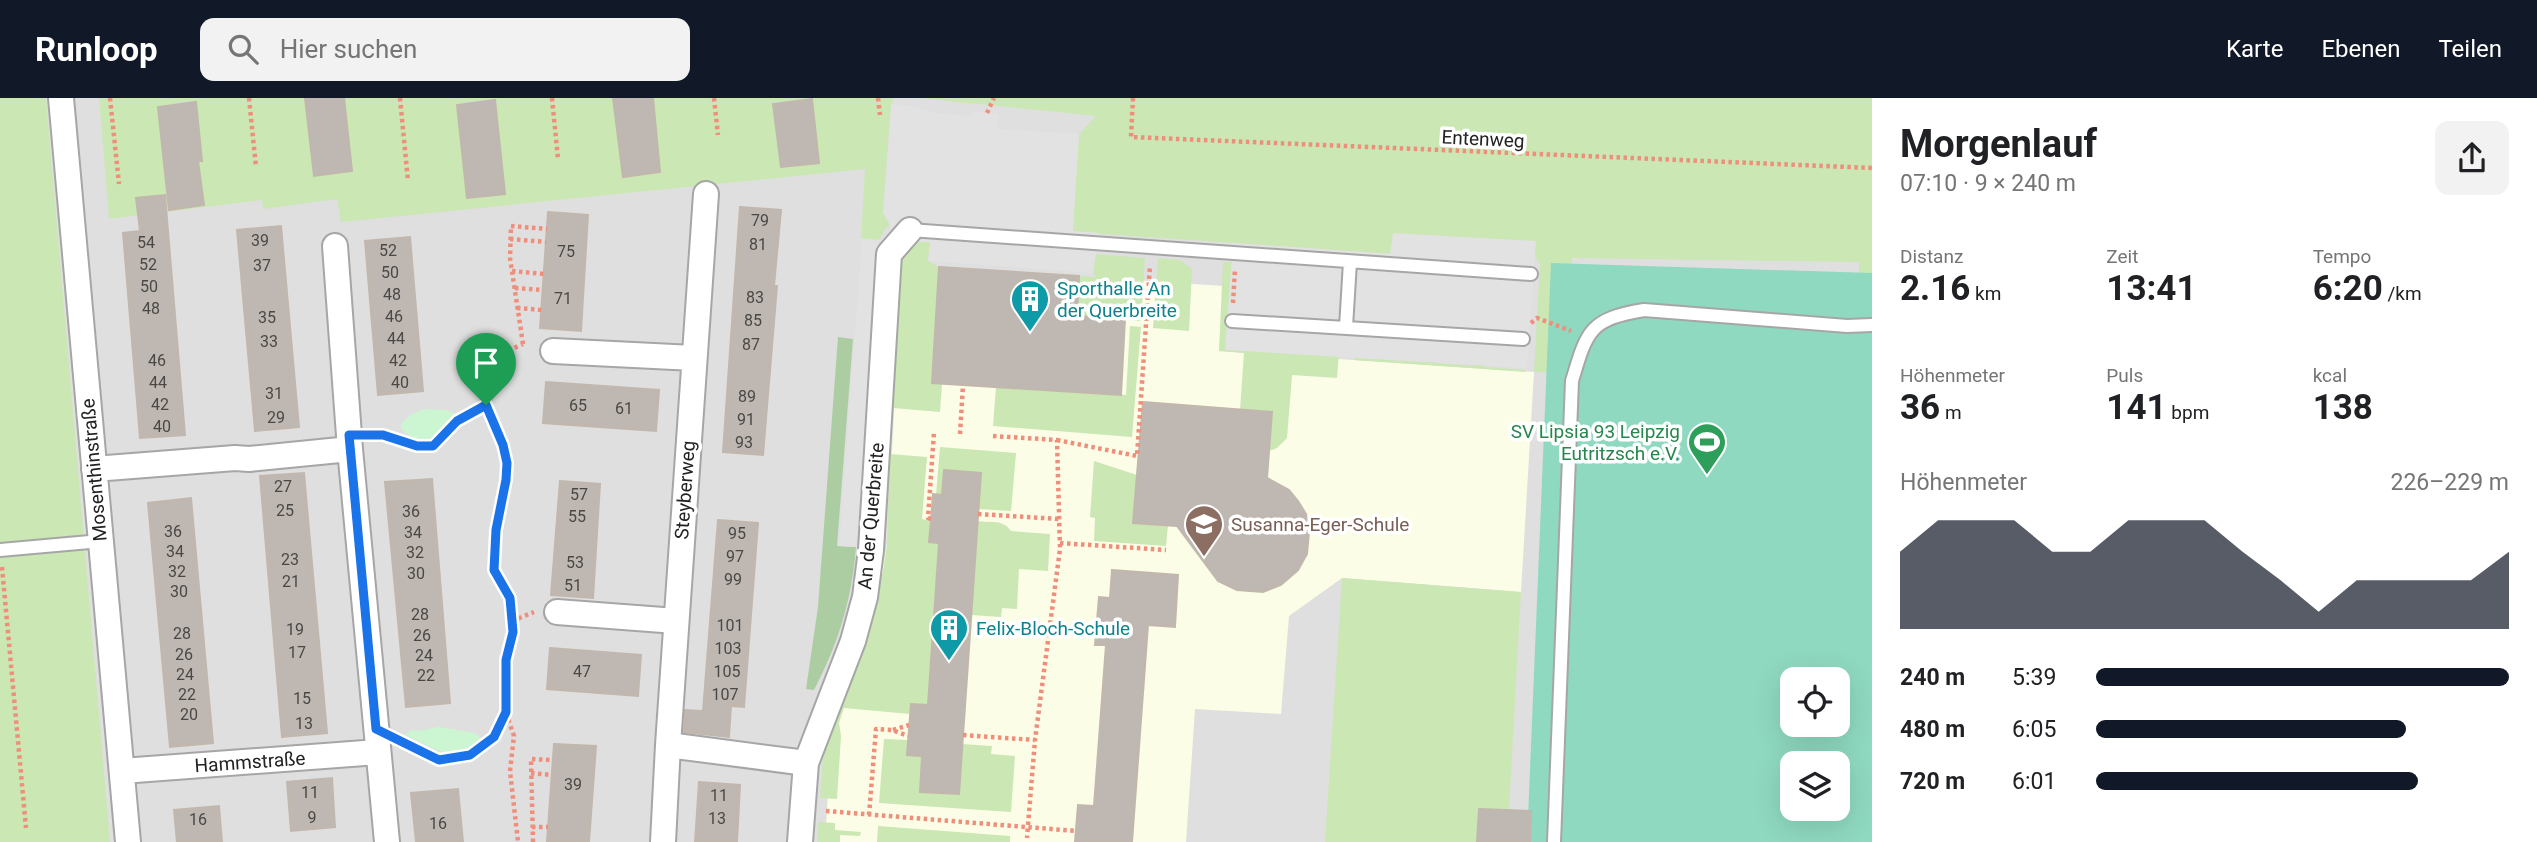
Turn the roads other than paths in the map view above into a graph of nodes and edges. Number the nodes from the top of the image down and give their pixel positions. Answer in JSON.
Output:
{"nodes":[{"id":1,"x":61,"y":98,"type":"edge"},
{"id":2,"x":706,"y":194,"type":"dead end"},
{"id":3,"x":910,"y":230,"type":"joint"},
{"id":4,"x":335,"y":247,"type":"dead end"},
{"id":5,"x":1350,"y":262,"type":"junction"},
{"id":6,"x":1531,"y":274,"type":"dead end"},
{"id":7,"x":1231,"y":321,"type":"road end"},
{"id":8,"x":1872,"y":325,"type":"edge"},
{"id":9,"x":1346,"y":327,"type":"junction"},
{"id":10,"x":1523,"y":339,"type":"road end"},
{"id":11,"x":553,"y":351,"type":"road end"},
{"id":12,"x":694,"y":358,"type":"junction"},
{"id":13,"x":349,"y":442,"type":"junction"},
{"id":14,"x":94,"y":469,"type":"junction"},
{"id":15,"x":101,"y":541,"type":"junction"},
{"id":16,"x":0,"y":550,"type":"edge"},
{"id":17,"x":557,"y":612,"type":"dead end"},
{"id":18,"x":677,"y":621,"type":"junction"},
{"id":19,"x":377,"y":740,"type":"junction"},
{"id":20,"x":668,"y":745,"type":"junction"},
{"id":21,"x":806,"y":762,"type":"junction"},
{"id":22,"x":122,"y":771,"type":"junction"},
{"id":23,"x":128,"y":842,"type":"edge"},
{"id":24,"x":387,"y":842,"type":"edge"},
{"id":25,"x":663,"y":842,"type":"edge"},
{"id":26,"x":800,"y":842,"type":"edge"},
{"id":27,"x":1554,"y":842,"type":"edge"}],
"edges":[{"from":1,"to":14,"type":"street","name":"Mosenthinstraße"},
{"from":2,"to":12,"type":"street","name":"Steyberweg"},
{"from":3,"to":5,"type":"lane"},
{"from":3,"to":21,"type":"street","name":"An der Querbreite"},
{"from":4,"to":13,"type":"street"},
{"from":5,"to":6,"type":"lane"},
{"from":5,"to":9,"type":"lane"},
{"from":7,"to":9,"type":"lane"},
{"from":8,"to":27,"type":"lane"},
{"from":9,"to":10,"type":"lane"},
{"from":11,"to":12,"type":"street"},
{"from":12,"to":18,"type":"street","name":"Steyberweg"},
{"from":13,"to":14,"type":"street"},
{"from":13,"to":19,"type":"street"},
{"from":14,"to":15,"type":"street","name":"Mosenthinstraße"},
{"from":15,"to":16,"type":"lane"},
{"from":15,"to":22,"type":"street","name":"Mosenthinstraße"},
{"from":17,"to":18,"type":"street"},
{"from":18,"to":20,"type":"street","name":"Steyberweg"},
{"from":19,"to":22,"type":"street","name":"Hammstraße"},
{"from":19,"to":24,"type":"street"},
{"from":20,"to":21,"type":"street"},
{"from":20,"to":25,"type":"street","name":"Steyberweg"},
{"from":21,"to":26,"type":"street","name":"An der Querbreite"},
{"from":22,"to":23,"type":"street","name":"Mosenthinstraße"}]}
